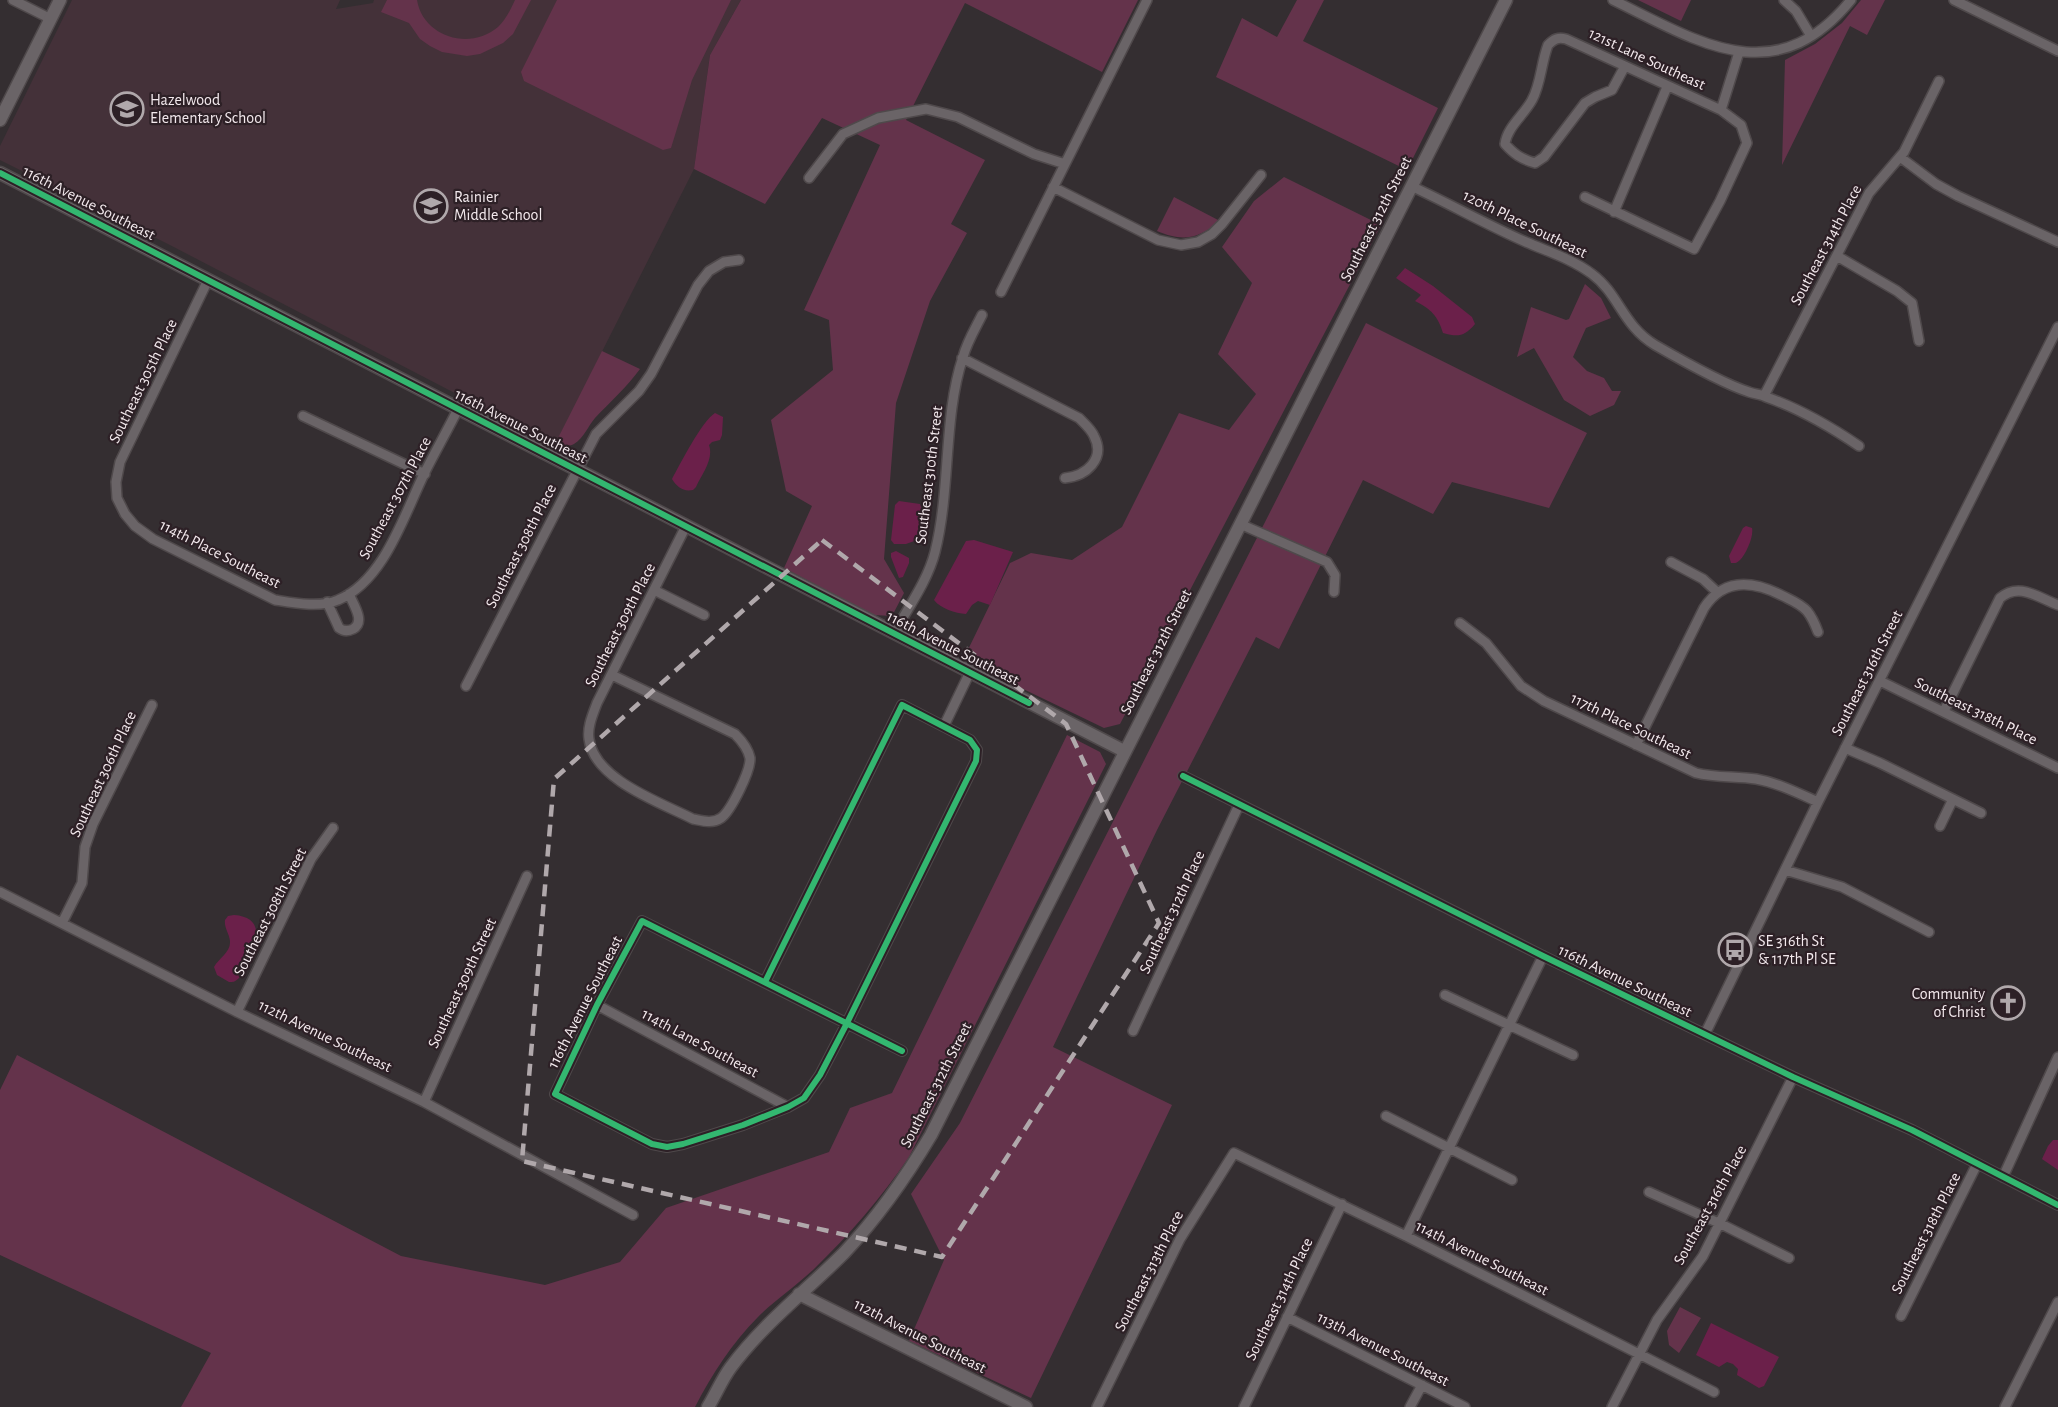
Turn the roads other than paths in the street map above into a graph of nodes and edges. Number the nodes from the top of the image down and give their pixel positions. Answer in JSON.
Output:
{"nodes":[{"id":1,"x":13,"y":0,"type":"edge"},
{"id":2,"x":60,"y":0,"type":"edge"},
{"id":3,"x":1148,"y":0,"type":"edge"},
{"id":4,"x":1506,"y":0,"type":"edge"},
{"id":5,"x":1613,"y":0,"type":"edge"},
{"id":6,"x":1784,"y":0,"type":"edge"},
{"id":7,"x":1851,"y":0,"type":"edge"},
{"id":8,"x":1954,"y":0,"type":"edge"},
{"id":9,"x":51,"y":19,"type":"junction"},
{"id":10,"x":1811,"y":36,"type":"junction"},
{"id":11,"x":2058,"y":51,"type":"edge"},
{"id":12,"x":1739,"y":52,"type":"junction"},
{"id":13,"x":1626,"y":66,"type":"junction"},
{"id":14,"x":1939,"y":81,"type":"dead end"},
{"id":15,"x":1667,"y":87,"type":"junction"},
{"id":16,"x":1720,"y":110,"type":"junction"},
{"id":17,"x":0,"y":120,"type":"edge"},
{"id":18,"x":1900,"y":157,"type":"junction"},
{"id":19,"x":1065,"y":164,"type":"junction"},
{"id":20,"x":0,"y":173,"type":"edge"},
{"id":21,"x":1261,"y":175,"type":"dead end"},
{"id":22,"x":809,"y":178,"type":"dead end"},
{"id":23,"x":1411,"y":186,"type":"junction"},
{"id":24,"x":1053,"y":187,"type":"junction"},
{"id":25,"x":1585,"y":197,"type":"dead end"},
{"id":26,"x":1614,"y":212,"type":"junction"},
{"id":27,"x":2058,"y":242,"type":"edge"},
{"id":28,"x":1837,"y":256,"type":"junction"},
{"id":29,"x":740,"y":260,"type":"dead end"},
{"id":30,"x":208,"y":280,"type":"junction"},
{"id":31,"x":1001,"y":292,"type":"dead end"},
{"id":32,"x":982,"y":315,"type":"dead end"},
{"id":33,"x":2058,"y":327,"type":"edge"},
{"id":34,"x":1919,"y":341,"type":"dead end"},
{"id":35,"x":2055,"y":341,"type":"edge"},
{"id":36,"x":962,"y":358,"type":"junction"},
{"id":37,"x":1764,"y":396,"type":"junction"},
{"id":38,"x":458,"y":409,"type":"junction"},
{"id":39,"x":303,"y":416,"type":"dead end"},
{"id":40,"x":1859,"y":447,"type":"dead end"},
{"id":41,"x":576,"y":470,"type":"junction"},
{"id":42,"x":425,"y":474,"type":"junction"},
{"id":43,"x":1065,"y":478,"type":"dead end"},
{"id":44,"x":117,"y":498,"type":"joint"},
{"id":45,"x":1239,"y":524,"type":"junction"},
{"id":46,"x":686,"y":526,"type":"junction"},
{"id":47,"x":1671,"y":562,"type":"dead end"},
{"id":48,"x":654,"y":590,"type":"junction"},
{"id":49,"x":1334,"y":592,"type":"dead end"},
{"id":50,"x":1718,"y":592,"type":"junction"},
{"id":51,"x":349,"y":594,"type":"junction"},
{"id":52,"x":332,"y":602,"type":"junction"},
{"id":53,"x":2058,"y":605,"type":"edge"},
{"id":54,"x":704,"y":615,"type":"dead end"},
{"id":55,"x":1460,"y":623,"type":"dead end"},
{"id":56,"x":1818,"y":632,"type":"dead end"},
{"id":57,"x":894,"y":633,"type":"junction"},
{"id":58,"x":970,"y":672,"type":"junction"},
{"id":59,"x":612,"y":675,"type":"junction"},
{"id":60,"x":1880,"y":681,"type":"junction"},
{"id":61,"x":466,"y":686,"type":"dead end"},
{"id":62,"x":152,"y":705,"type":"dead end"},
{"id":63,"x":1944,"y":711,"type":"junction"},
{"id":64,"x":944,"y":726,"type":"junction"},
{"id":65,"x":1636,"y":745,"type":"junction"},
{"id":66,"x":1845,"y":748,"type":"junction"},
{"id":67,"x":1124,"y":751,"type":"junction"},
{"id":68,"x":2058,"y":768,"type":"edge"},
{"id":69,"x":1183,"y":776,"type":"dead end"},
{"id":70,"x":1953,"y":799,"type":"junction"},
{"id":71,"x":1818,"y":801,"type":"junction"},
{"id":72,"x":1239,"y":805,"type":"junction"},
{"id":73,"x":1982,"y":813,"type":"dead end"},
{"id":74,"x":1940,"y":826,"type":"dead end"},
{"id":75,"x":333,"y":828,"type":"dead end"},
{"id":76,"x":1785,"y":870,"type":"junction"},
{"id":77,"x":527,"y":876,"type":"dead end"},
{"id":78,"x":0,"y":892,"type":"edge"},
{"id":79,"x":62,"y":923,"type":"junction"},
{"id":80,"x":1929,"y":932,"type":"dead end"},
{"id":81,"x":1543,"y":956,"type":"junction"},
{"id":82,"x":765,"y":982,"type":"junction"},
{"id":83,"x":1444,"y":995,"type":"dead end"},
{"id":84,"x":597,"y":1005,"type":"junction"},
{"id":85,"x":237,"y":1012,"type":"junction"},
{"id":86,"x":846,"y":1024,"type":"junction"},
{"id":87,"x":1509,"y":1024,"type":"junction"},
{"id":88,"x":1133,"y":1031,"type":"dead end"},
{"id":89,"x":1706,"y":1034,"type":"junction"},
{"id":90,"x":902,"y":1052,"type":"dead end"},
{"id":91,"x":1573,"y":1055,"type":"dead end"},
{"id":92,"x":2058,"y":1057,"type":"edge"},
{"id":93,"x":1793,"y":1077,"type":"junction"},
{"id":94,"x":424,"y":1102,"type":"junction"},
{"id":95,"x":788,"y":1107,"type":"junction"},
{"id":96,"x":1386,"y":1116,"type":"dead end"},
{"id":97,"x":1449,"y":1147,"type":"junction"},
{"id":98,"x":1234,"y":1153,"type":"joint"},
{"id":99,"x":1977,"y":1164,"type":"junction"},
{"id":100,"x":2003,"y":1177,"type":"junction"},
{"id":101,"x":1512,"y":1180,"type":"dead end"},
{"id":102,"x":1649,"y":1192,"type":"dead end"},
{"id":103,"x":1342,"y":1204,"type":"junction"},
{"id":104,"x":2058,"y":1204,"type":"edge"},
{"id":105,"x":633,"y":1215,"type":"dead end"},
{"id":106,"x":1721,"y":1224,"type":"junction"},
{"id":107,"x":1406,"y":1236,"type":"junction"},
{"id":108,"x":1788,"y":1258,"type":"dead end"},
{"id":109,"x":799,"y":1294,"type":"junction"},
{"id":110,"x":2058,"y":1302,"type":"edge"},
{"id":111,"x":1901,"y":1316,"type":"dead end"},
{"id":112,"x":1287,"y":1317,"type":"junction"},
{"id":113,"x":1640,"y":1355,"type":"junction"},
{"id":114,"x":1422,"y":1385,"type":"junction"},
{"id":115,"x":1714,"y":1392,"type":"dead end"},
{"id":116,"x":1019,"y":1406,"type":"edge"},
{"id":117,"x":708,"y":1407,"type":"edge"},
{"id":118,"x":1097,"y":1407,"type":"edge"},
{"id":119,"x":1244,"y":1407,"type":"edge"},
{"id":120,"x":1410,"y":1407,"type":"edge"},
{"id":121,"x":1465,"y":1407,"type":"edge"},
{"id":122,"x":1612,"y":1407,"type":"edge"},
{"id":123,"x":2005,"y":1407,"type":"edge"}],
"edges":[{"from":1,"to":9,"type":"street"},
{"from":2,"to":9,"type":"street"},
{"from":3,"to":19,"type":"street"},
{"from":4,"to":23,"type":"street","name":"Southeast 312th Street"},
{"from":5,"to":12,"type":"street"},
{"from":6,"to":10,"type":"street"},
{"from":7,"to":10,"type":"street"},
{"from":8,"to":11,"type":"street"},
{"from":9,"to":17,"type":"street"},
{"from":10,"to":12,"type":"street"},
{"from":12,"to":16,"type":"street"},
{"from":13,"to":13,"type":"street","name":"121st Lane Southeast"},
{"from":13,"to":15,"type":"street","name":"121st Lane Southeast"},
{"from":14,"to":18,"type":"street","name":"Southeast 314th Place"},
{"from":15,"to":16,"type":"street","name":"121st Lane Southeast"},
{"from":15,"to":26,"type":"street"},
{"from":16,"to":26,"type":"street"},
{"from":18,"to":27,"type":"street"},
{"from":18,"to":28,"type":"street","name":"Southeast 314th Place"},
{"from":19,"to":22,"type":"street"},
{"from":19,"to":24,"type":"street"},
{"from":20,"to":30,"type":"street","name":"116th Avenue Southeast"},
{"from":21,"to":24,"type":"street"},
{"from":23,"to":37,"type":"street","name":"120th Place Southeast"},
{"from":23,"to":45,"type":"street","name":"Southeast 312th Street"},
{"from":24,"to":31,"type":"street"},
{"from":25,"to":26,"type":"street"},
{"from":28,"to":34,"type":"street"},
{"from":28,"to":37,"type":"street","name":"Southeast 314th Place"},
{"from":29,"to":41,"type":"street","name":"Southeast 308th Place"},
{"from":30,"to":38,"type":"street","name":"116th Avenue Southeast"},
{"from":30,"to":44,"type":"street","name":"Southeast 305th Place"},
{"from":32,"to":36,"type":"street","name":"Southeast 310th Street"},
{"from":33,"to":35,"type":"street","name":"Southeast 316th Street"},
{"from":35,"to":60,"type":"street","name":"Southeast 316th Street"},
{"from":36,"to":43,"type":"street"},
{"from":36,"to":57,"type":"street","name":"Southeast 310th Street"},
{"from":37,"to":40,"type":"street","name":"120th Place Southeast"},
{"from":38,"to":41,"type":"street","name":"116th Avenue Southeast"},
{"from":38,"to":42,"type":"street","name":"Southeast 307th Place"},
{"from":39,"to":42,"type":"street"},
{"from":41,"to":46,"type":"street","name":"116th Avenue Southeast"},
{"from":41,"to":61,"type":"street","name":"Southeast 308th Place"},
{"from":42,"to":51,"type":"street","name":"Southeast 307th Place"},
{"from":44,"to":52,"type":"street","name":"114th Place Southeast"},
{"from":45,"to":49,"type":"street"},
{"from":45,"to":67,"type":"street","name":"Southeast 312th Street"},
{"from":46,"to":48,"type":"street","name":"Southeast 309th Place"},
{"from":46,"to":57,"type":"street","name":"116th Avenue Southeast"},
{"from":47,"to":50,"type":"street"},
{"from":48,"to":54,"type":"street"},
{"from":48,"to":59,"type":"street","name":"Southeast 309th Place"},
{"from":50,"to":56,"type":"street"},
{"from":50,"to":65,"type":"street"},
{"from":51,"to":52,"type":"street","name":"Southeast 307th Place"},
{"from":51,"to":52,"type":"street"},
{"from":53,"to":63,"type":"street"},
{"from":55,"to":65,"type":"street","name":"117th Place Southeast"},
{"from":57,"to":58,"type":"street","name":"116th Avenue Southeast"},
{"from":58,"to":64,"type":"street"},
{"from":58,"to":67,"type":"street","name":"116th Avenue Southeast"},
{"from":59,"to":59,"type":"street","name":"Southeast 309th Place"},
{"from":60,"to":63,"type":"street","name":"Southeast 318th Place"},
{"from":60,"to":66,"type":"street","name":"Southeast 316th Street"},
{"from":62,"to":79,"type":"street","name":"Southeast 306th Place"},
{"from":63,"to":68,"type":"street","name":"Southeast 318th Place"},
{"from":64,"to":82,"type":"street","name":"116th Avenue Southeast"},
{"from":64,"to":86,"type":"street","name":"116th Avenue Southeast"},
{"from":65,"to":71,"type":"street","name":"117th Place Southeast"},
{"from":66,"to":70,"type":"street"},
{"from":66,"to":71,"type":"street","name":"Southeast 316th Street"},
{"from":67,"to":109,"type":"street","name":"Southeast 312th Street"},
{"from":69,"to":72,"type":"street","name":"116th Avenue Southeast"},
{"from":70,"to":73,"type":"street"},
{"from":70,"to":74,"type":"street"},
{"from":71,"to":76,"type":"street","name":"Southeast 316th Street"},
{"from":72,"to":81,"type":"street","name":"116th Avenue Southeast"},
{"from":72,"to":88,"type":"street","name":"Southeast 312th Place"},
{"from":75,"to":85,"type":"street","name":"Southeast 308th Street"},
{"from":76,"to":80,"type":"street"},
{"from":76,"to":89,"type":"street","name":"Southeast 316th Street"},
{"from":77,"to":94,"type":"street","name":"Southeast 309th Street"},
{"from":78,"to":79,"type":"street","name":"112th Avenue Southeast"},
{"from":79,"to":85,"type":"street","name":"112th Avenue Southeast"},
{"from":81,"to":87,"type":"street"},
{"from":81,"to":89,"type":"street","name":"116th Avenue Southeast"},
{"from":82,"to":84,"type":"street","name":"116th Avenue Southeast"},
{"from":82,"to":86,"type":"street","name":"116th Avenue Southeast"},
{"from":83,"to":87,"type":"street"},
{"from":84,"to":95,"type":"street","name":"114th Lane Southeast"},
{"from":84,"to":95,"type":"street","name":"116th Avenue Southeast"},
{"from":85,"to":94,"type":"street","name":"112th Avenue Southeast"},
{"from":86,"to":90,"type":"street","name":"116th Avenue Southeast"},
{"from":86,"to":95,"type":"street","name":"116th Avenue Southeast"},
{"from":87,"to":91,"type":"street"},
{"from":87,"to":97,"type":"street"},
{"from":89,"to":93,"type":"street","name":"116th Avenue Southeast"},
{"from":92,"to":100,"type":"street"},
{"from":93,"to":99,"type":"street","name":"116th Avenue Southeast"},
{"from":93,"to":106,"type":"street","name":"Southeast 316th Place"},
{"from":94,"to":105,"type":"street","name":"112th Avenue Southeast"},
{"from":96,"to":97,"type":"street"},
{"from":97,"to":101,"type":"street"},
{"from":97,"to":107,"type":"street"},
{"from":98,"to":103,"type":"street","name":"114th Avenue Southeast"},
{"from":98,"to":118,"type":"street","name":"Southeast 313th Place"},
{"from":99,"to":100,"type":"street","name":"116th Avenue Southeast"},
{"from":99,"to":111,"type":"street","name":"Southeast 318th Place"},
{"from":100,"to":104,"type":"street","name":"116th Avenue Southeast"},
{"from":102,"to":106,"type":"street"},
{"from":103,"to":107,"type":"street","name":"114th Avenue Southeast"},
{"from":103,"to":112,"type":"street","name":"Southeast 314th Place"},
{"from":106,"to":108,"type":"street"},
{"from":106,"to":113,"type":"street","name":"Southeast 316th Place"},
{"from":107,"to":113,"type":"street","name":"114th Avenue Southeast"},
{"from":109,"to":116,"type":"street","name":"112th Avenue Southeast"},
{"from":109,"to":117,"type":"street","name":"Southeast 312th Street"},
{"from":110,"to":123,"type":"street"},
{"from":112,"to":114,"type":"street","name":"113th Avenue Southeast"},
{"from":112,"to":119,"type":"street","name":"Southeast 314th Place"},
{"from":113,"to":115,"type":"street","name":"114th Avenue Southeast"},
{"from":113,"to":122,"type":"street","name":"Southeast 316th Place"},
{"from":114,"to":120,"type":"street"},
{"from":114,"to":121,"type":"street","name":"113th Avenue Southeast"}]}
